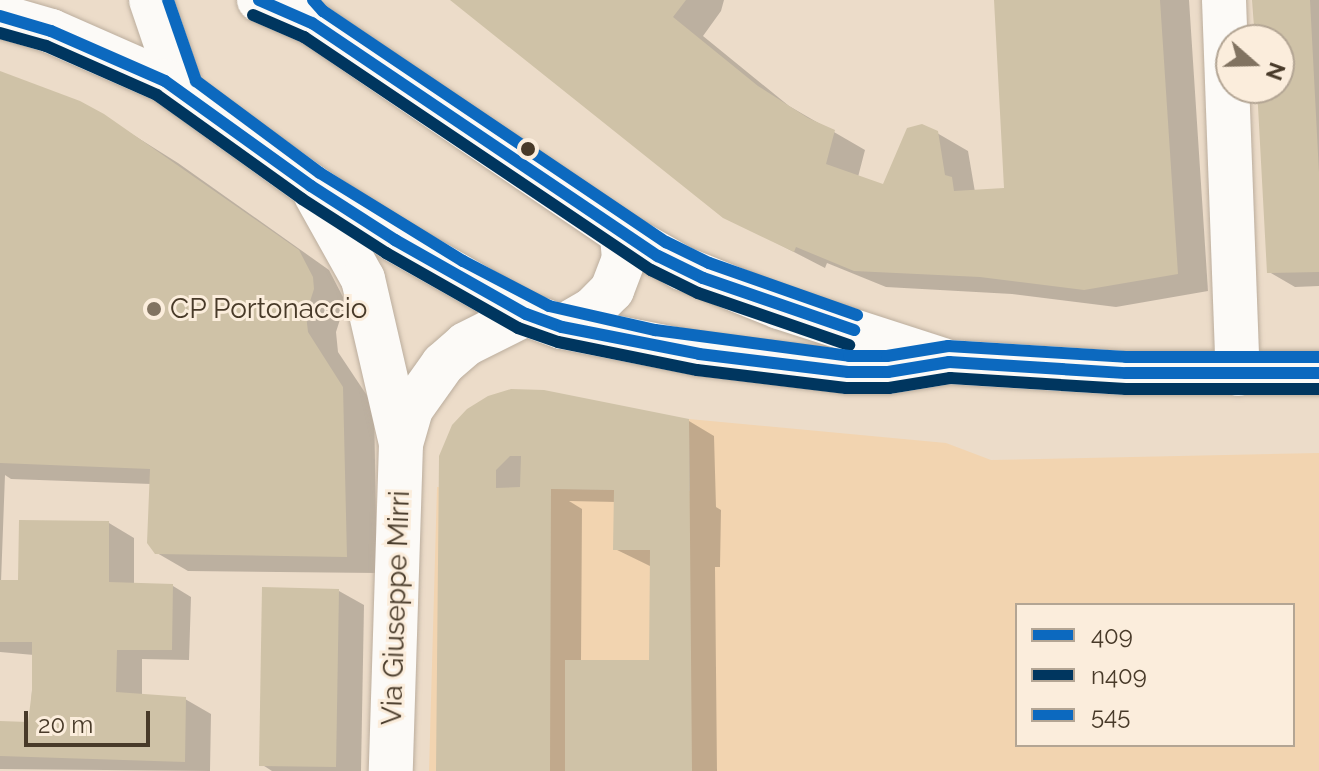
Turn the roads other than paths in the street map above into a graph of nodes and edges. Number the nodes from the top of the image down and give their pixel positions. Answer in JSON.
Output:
{"nodes":[{"id":1,"x":151,"y":0,"type":"edge"},
{"id":2,"x":259,"y":0,"type":"edge"},
{"id":3,"x":1224,"y":0,"type":"edge"},
{"id":4,"x":302,"y":12,"type":"edge"},
{"id":5,"x":0,"y":16,"type":"edge"},
{"id":6,"x":182,"y":91,"type":"junction"},
{"id":7,"x":311,"y":186,"type":"junction"},
{"id":8,"x":622,"y":234,"type":"junction"},
{"id":9,"x":544,"y":321,"type":"junction"},
{"id":10,"x":949,"y":362,"type":"junction"},
{"id":11,"x":1319,"y":373,"type":"edge"},
{"id":12,"x":1238,"y":374,"type":"junction"},
{"id":13,"x":401,"y":444,"type":"junction"},
{"id":14,"x":391,"y":771,"type":"edge"}],
"edges":[{"from":1,"to":6,"type":"main road"},
{"from":2,"to":4,"type":"main road"},
{"from":3,"to":12,"type":"main road"},
{"from":4,"to":8,"type":"main road"},
{"from":5,"to":6,"type":"main road"},
{"from":6,"to":7,"type":"main road"},
{"from":7,"to":9,"type":"main road"},
{"from":7,"to":13,"type":"main road","name":"Via Giuseppe Mirri"},
{"from":8,"to":9,"type":"main road","name":"Via Giuseppe Mirri"},
{"from":8,"to":10,"type":"main road"},
{"from":9,"to":10,"type":"main road"},
{"from":9,"to":13,"type":"main road","name":"Via Giuseppe Mirri"},
{"from":10,"to":12,"type":"main road"},
{"from":11,"to":12,"type":"main road"},
{"from":13,"to":14,"type":"main road","name":"Via Giuseppe Mirri"}]}
